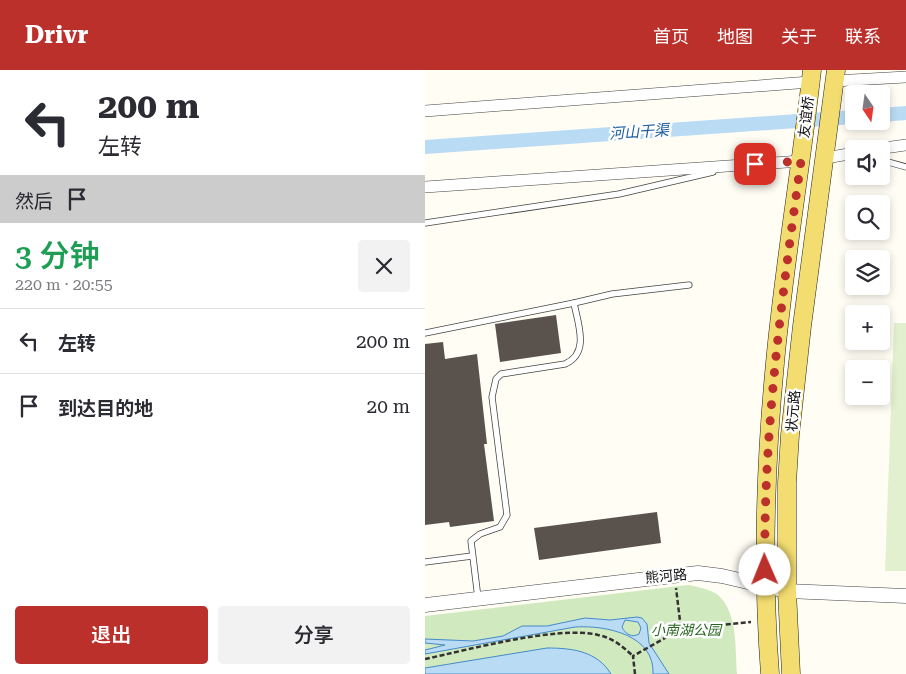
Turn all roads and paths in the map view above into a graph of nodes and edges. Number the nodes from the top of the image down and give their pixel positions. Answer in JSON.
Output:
{"nodes":[{"id":1,"x":811,"y":76,"type":"edge"},
{"id":2,"x":906,"y":77,"type":"edge"},
{"id":3,"x":835,"y":78,"type":"edge"},
{"id":4,"x":425,"y":111,"type":"edge"},
{"id":5,"x":906,"y":145,"type":"edge"},
{"id":6,"x":890,"y":147,"type":"edge"},
{"id":7,"x":845,"y":153,"type":"edge"},
{"id":8,"x":826,"y":154,"type":"junction"},
{"id":9,"x":802,"y":156,"type":"junction"},
{"id":10,"x":890,"y":163,"type":"edge"},
{"id":11,"x":739,"y":165,"type":"junction"},
{"id":12,"x":906,"y":167,"type":"edge"},
{"id":13,"x":425,"y":187,"type":"edge"},
{"id":14,"x":425,"y":223,"type":"edge"},
{"id":15,"x":689,"y":285,"type":"dead end"},
{"id":16,"x":574,"y":303,"type":"junction"},
{"id":17,"x":425,"y":333,"type":"edge"},
{"id":18,"x":472,"y":556,"type":"junction"},
{"id":19,"x":425,"y":562,"type":"edge"},
{"id":20,"x":674,"y":574,"type":"junction"},
{"id":21,"x":766,"y":587,"type":"junction"},
{"id":22,"x":787,"y":591,"type":"junction"},
{"id":23,"x":906,"y":596,"type":"edge"},
{"id":24,"x":478,"y":598,"type":"junction"},
{"id":25,"x":425,"y":605,"type":"edge"},
{"id":26,"x":766,"y":620,"type":"junction"},
{"id":27,"x":681,"y":629,"type":"junction"},
{"id":28,"x":633,"y":656,"type":"junction"},
{"id":29,"x":425,"y":659,"type":"edge"},
{"id":30,"x":635,"y":674,"type":"edge"},
{"id":31,"x":770,"y":674,"type":"edge"},
{"id":32,"x":791,"y":674,"type":"edge"}],
"edges":[{"from":1,"to":4,"type":"street"},
{"from":1,"to":9,"type":"main road","name":"友谊桥"},
{"from":2,"to":3,"type":"street"},
{"from":3,"to":8,"type":"main road","name":"友谊桥"},
{"from":5,"to":6,"type":"street"},
{"from":7,"to":8,"type":"street"},
{"from":8,"to":22,"type":"main road","name":"状元路"},
{"from":9,"to":11,"type":"street"},
{"from":9,"to":21,"type":"main road","name":"状元路"},
{"from":10,"to":12,"type":"lane"},
{"from":11,"to":13,"type":"street"},
{"from":11,"to":14,"type":"lane"},
{"from":15,"to":16,"type":"lane"},
{"from":16,"to":17,"type":"lane"},
{"from":16,"to":18,"type":"lane"},
{"from":18,"to":19,"type":"lane"},
{"from":18,"to":24,"type":"lane"},
{"from":20,"to":21,"type":"street","name":"熊河路"},
{"from":20,"to":24,"type":"street","name":"熊河路"},
{"from":20,"to":27,"type":"path"},
{"from":21,"to":22,"type":"street","name":"熊河路"},
{"from":21,"to":26,"type":"main road","name":"状元路"},
{"from":22,"to":23,"type":"street","name":"熊河路"},
{"from":22,"to":32,"type":"main road","name":"状元路"},
{"from":24,"to":25,"type":"street","name":"熊河路"},
{"from":26,"to":27,"type":"path"},
{"from":26,"to":31,"type":"main road","name":"状元路"},
{"from":27,"to":28,"type":"path"},
{"from":28,"to":29,"type":"path"},
{"from":28,"to":30,"type":"path"}]}
